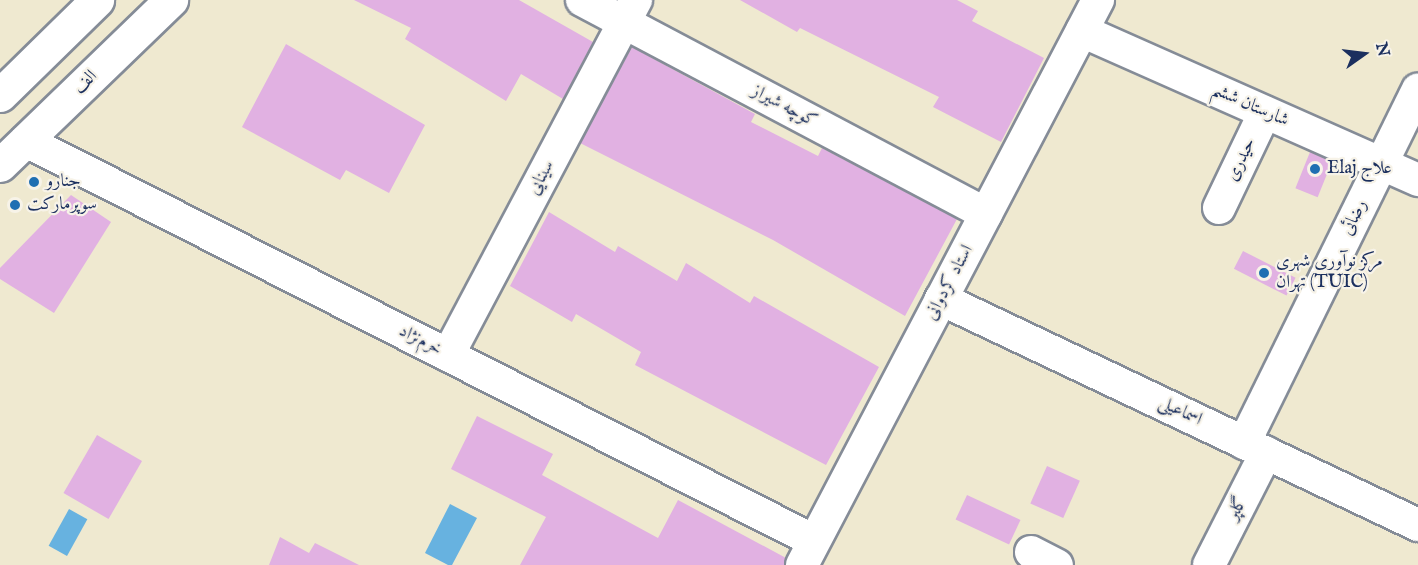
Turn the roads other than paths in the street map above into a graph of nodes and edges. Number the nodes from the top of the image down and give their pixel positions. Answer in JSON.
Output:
{"nodes":[{"id":1,"x":97,"y":0,"type":"edge"},
{"id":2,"x":171,"y":0,"type":"edge"},
{"id":3,"x":582,"y":0,"type":"edge"},
{"id":4,"x":1098,"y":0,"type":"edge"},
{"id":5,"x":630,"y":11,"type":"edge"},
{"id":6,"x":1082,"y":31,"type":"junction"},
{"id":7,"x":1418,"y":90,"type":"edge"},
{"id":8,"x":0,"y":95,"type":"edge"},
{"id":9,"x":1265,"y":112,"type":"junction"},
{"id":10,"x":26,"y":141,"type":"junction"},
{"id":11,"x":1381,"y":164,"type":"junction"},
{"id":12,"x":0,"y":165,"type":"edge"},
{"id":13,"x":1418,"y":180,"type":"edge"},
{"id":14,"x":1219,"y":208,"type":"dead end"},
{"id":15,"x":986,"y":214,"type":"junction"},
{"id":16,"x":941,"y":299,"type":"junction"},
{"id":17,"x":448,"y":355,"type":"junction"},
{"id":18,"x":1255,"y":448,"type":"junction"},
{"id":19,"x":1418,"y":525,"type":"edge"},
{"id":20,"x":808,"y":553,"type":"edge"},
{"id":21,"x":1209,"y":565,"type":"edge"}],
"edges":[{"from":1,"to":8,"type":"main road"},
{"from":2,"to":10,"type":"main road","name":"الف"},
{"from":3,"to":5,"type":"street","name":"کوچه شیراز"},
{"from":4,"to":6,"type":"street","name":"استاد کردوانی"},
{"from":5,"to":15,"type":"street","name":"کوچه شیراز"},
{"from":5,"to":17,"type":"street","name":"سینایی"},
{"from":6,"to":9,"type":"street","name":"شارستان ششم"},
{"from":6,"to":15,"type":"street","name":"استاد کردوانی"},
{"from":7,"to":11,"type":"street","name":"رضائی"},
{"from":9,"to":11,"type":"street","name":"شارستان ششم"},
{"from":9,"to":14,"type":"street","name":"حیدری"},
{"from":10,"to":12,"type":"main road","name":"الف"},
{"from":10,"to":17,"type":"street","name":"خرم‌نژاد"},
{"from":11,"to":13,"type":"street","name":"شارستان ششم"},
{"from":11,"to":18,"type":"street","name":"رضائی"},
{"from":15,"to":16,"type":"street","name":"استاد کردوانی"},
{"from":16,"to":18,"type":"street","name":"اسماعیلی"},
{"from":16,"to":20,"type":"street","name":"استاد کردوانی"},
{"from":17,"to":20,"type":"street","name":"خرم‌نژاد"},
{"from":18,"to":19,"type":"street","name":"اسماعیلی"},
{"from":18,"to":21,"type":"street","name":"گلپر"}]}
